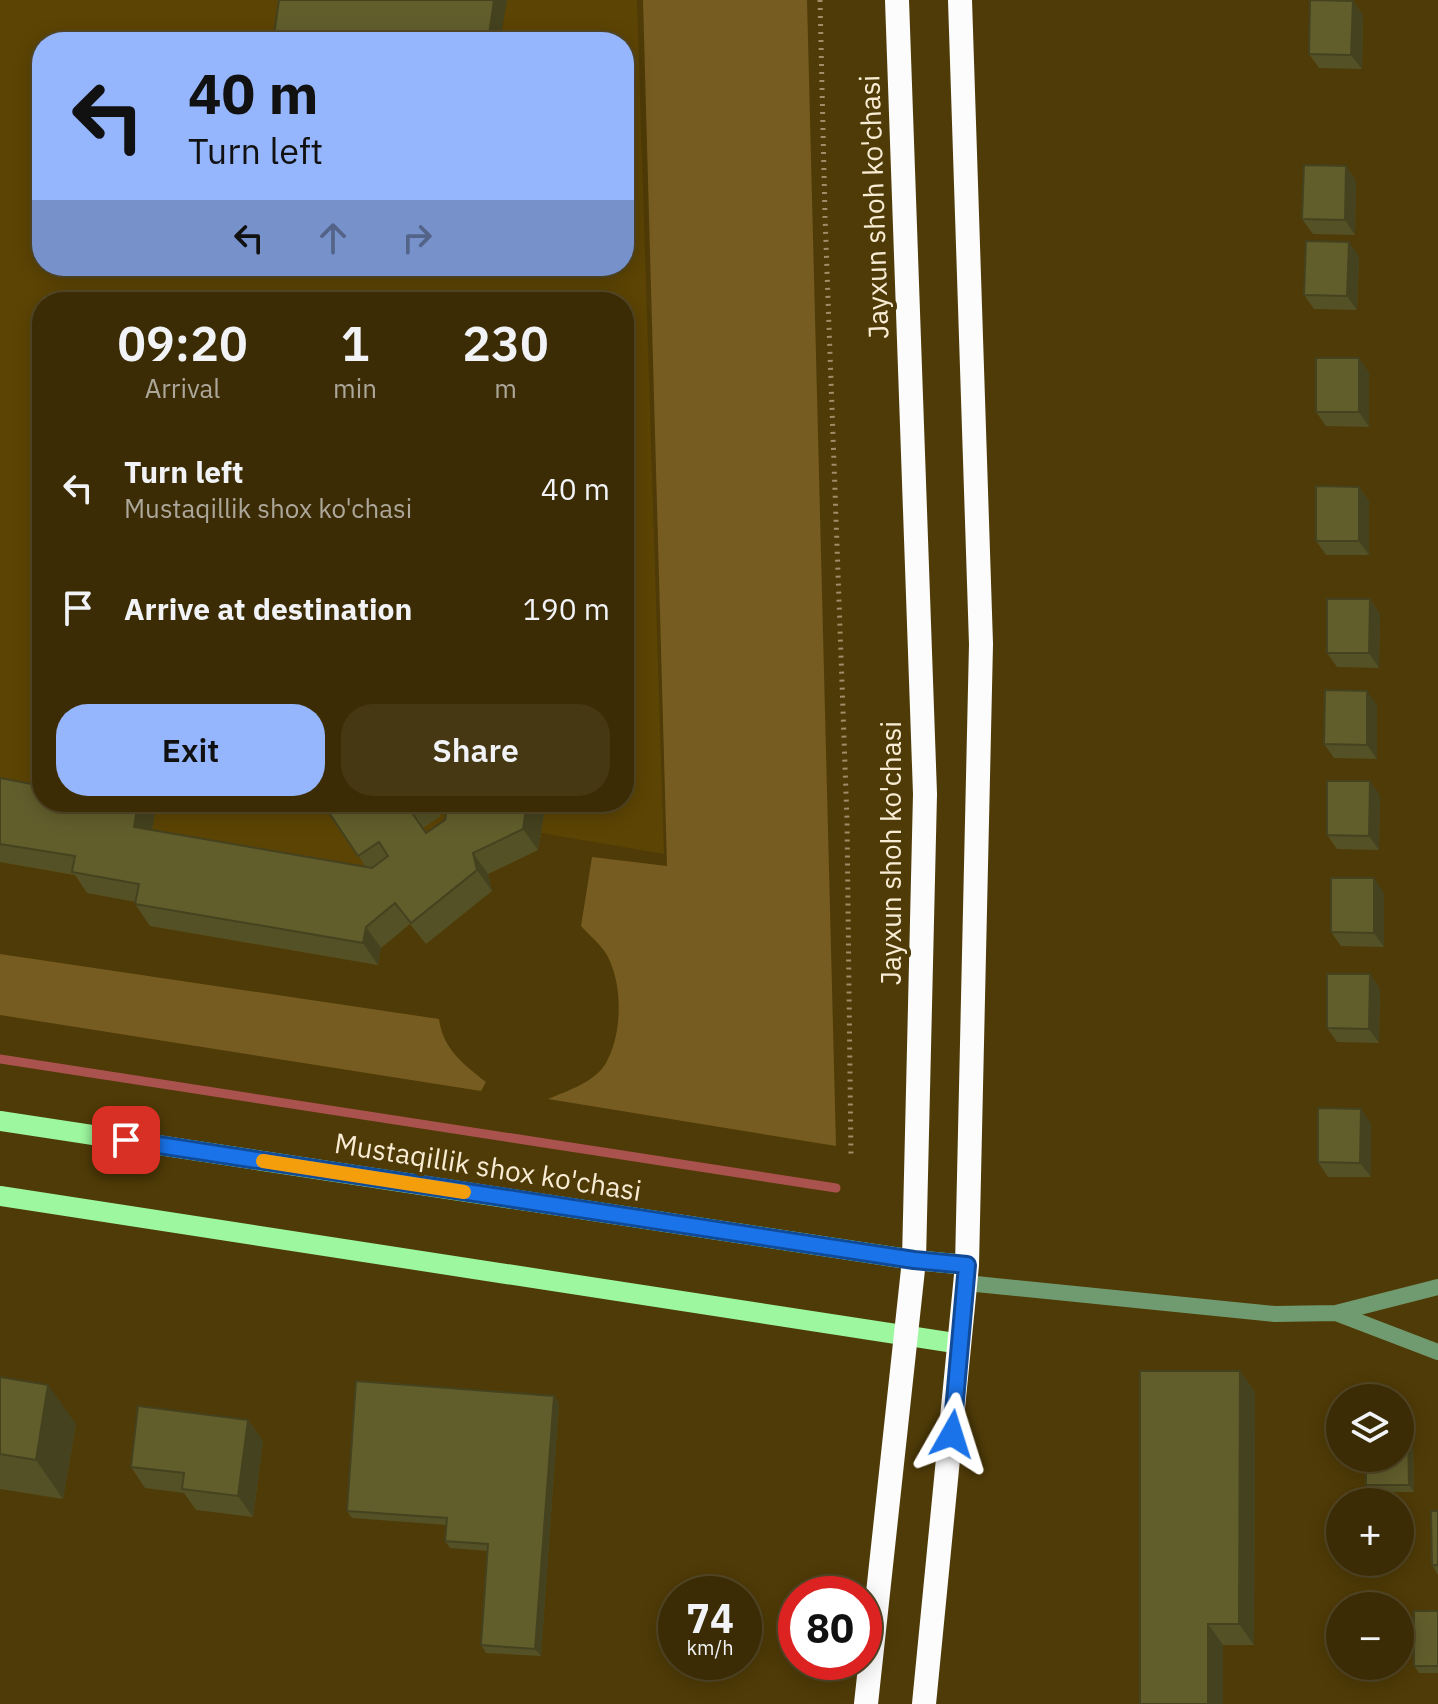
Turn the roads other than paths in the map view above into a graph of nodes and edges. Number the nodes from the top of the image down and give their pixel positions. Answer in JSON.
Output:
{"nodes":[{"id":1,"x":897,"y":0,"type":"edge"},
{"id":2,"x":960,"y":0,"type":"edge"},
{"id":3,"x":0,"y":1121,"type":"edge"},
{"id":4,"x":0,"y":1196,"type":"edge"},
{"id":5,"x":914,"y":1260,"type":"junction"},
{"id":6,"x":966,"y":1274,"type":"junction"},
{"id":7,"x":1438,"y":1287,"type":"edge"},
{"id":8,"x":1336,"y":1313,"type":"junction"},
{"id":9,"x":904,"y":1336,"type":"junction"},
{"id":10,"x":961,"y":1344,"type":"junction"},
{"id":11,"x":1438,"y":1352,"type":"edge"},
{"id":12,"x":866,"y":1704,"type":"edge"},
{"id":13,"x":924,"y":1704,"type":"edge"}],
"edges":[{"from":1,"to":5,"type":"highway","name":"Jayxun shoh ko'chasi"},
{"from":2,"to":6,"type":"highway"},
{"from":3,"to":5,"type":"main road","name":"Mustaqillik shox ko'chasi"},
{"from":4,"to":9,"type":"main road"},
{"from":5,"to":6,"type":"main road","name":"Mustaqillik shox ko'chasi"},
{"from":5,"to":9,"type":"highway","name":"Jayxun shoh ko'chasi"},
{"from":6,"to":8,"type":"street"},
{"from":6,"to":10,"type":"highway"},
{"from":7,"to":8,"type":"street"},
{"from":8,"to":11,"type":"street"},
{"from":9,"to":10,"type":"main road"},
{"from":9,"to":12,"type":"highway","name":"Jayxun shoh ko'chasi"},
{"from":10,"to":13,"type":"highway"}]}
